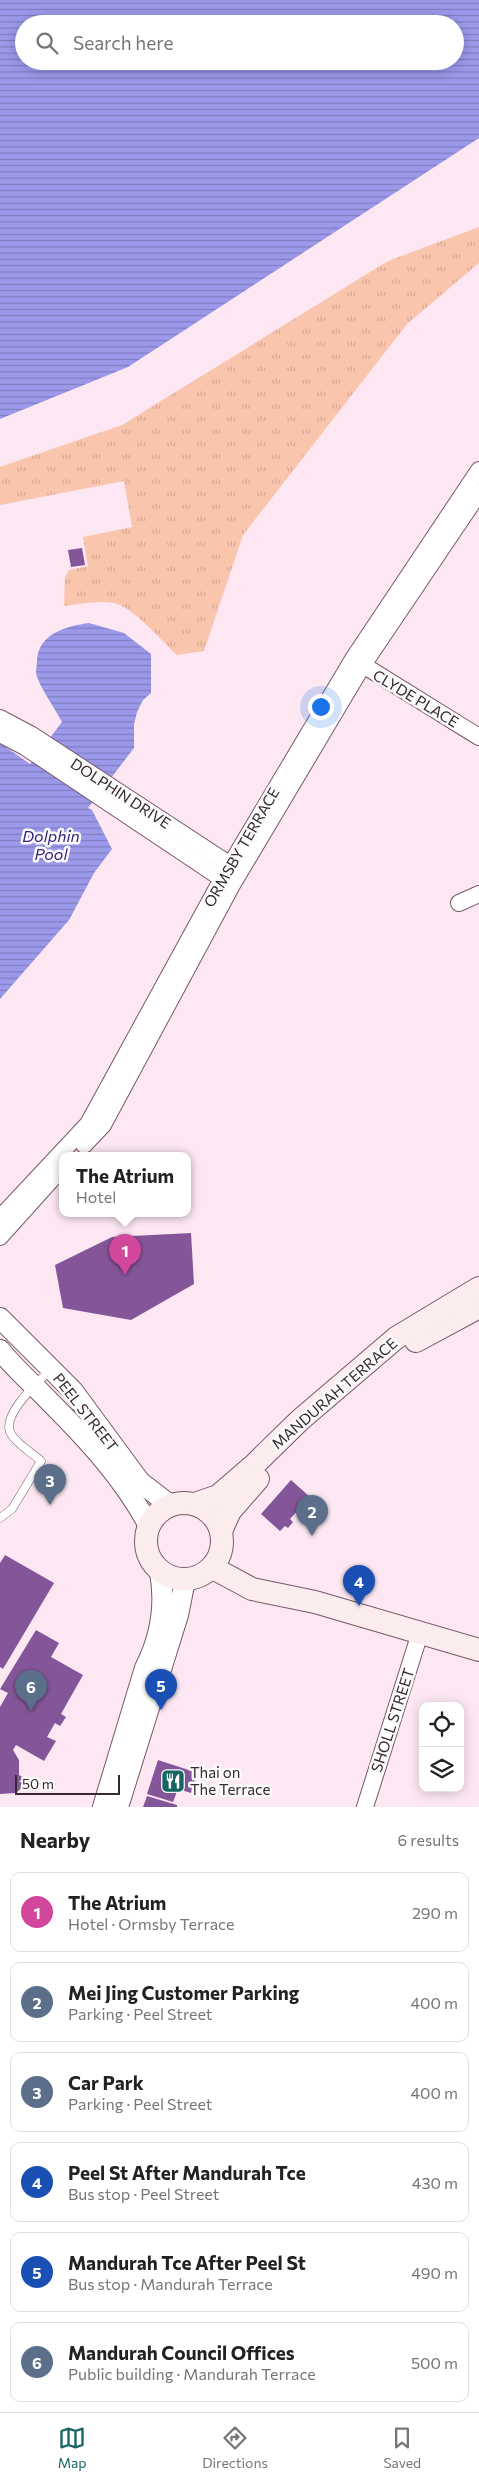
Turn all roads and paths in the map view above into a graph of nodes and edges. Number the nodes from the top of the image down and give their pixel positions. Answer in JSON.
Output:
{"nodes":[{"id":1,"x":479,"y":470,"type":"edge"},
{"id":2,"x":479,"y":493,"type":"edge"},
{"id":3,"x":358,"y":662,"type":"junction"},
{"id":4,"x":5,"y":728,"type":"edge"},
{"id":5,"x":479,"y":736,"type":"edge"},
{"id":6,"x":231,"y":875,"type":"junction"},
{"id":7,"x":479,"y":894,"type":"edge"},
{"id":8,"x":459,"y":903,"type":"dead end"},
{"id":9,"x":62,"y":1152,"type":"edge"},
{"id":10,"x":78,"y":1152,"type":"edge"},
{"id":11,"x":59,"y":1155,"type":"edge"},
{"id":12,"x":59,"y":1171,"type":"edge"},
{"id":13,"x":0,"y":1218,"type":"edge"},
{"id":14,"x":0,"y":1237,"type":"edge"},
{"id":15,"x":479,"y":1288,"type":"edge"},
{"id":16,"x":479,"y":1307,"type":"edge"},
{"id":17,"x":0,"y":1318,"type":"edge"},
{"id":18,"x":0,"y":1350,"type":"edge"},
{"id":19,"x":52,"y":1369,"type":"junction"},
{"id":20,"x":34,"y":1386,"type":"junction"},
{"id":21,"x":195,"y":1504,"type":"junction"},
{"id":22,"x":170,"y":1505,"type":"junction"},
{"id":23,"x":0,"y":1518,"type":"edge"},
{"id":24,"x":149,"y":1526,"type":"junction"},
{"id":25,"x":219,"y":1550,"type":"junction"},
{"id":26,"x":160,"y":1572,"type":"junction"},
{"id":27,"x":185,"y":1580,"type":"junction"},
{"id":28,"x":420,"y":1633,"type":"junction"},
{"id":29,"x":479,"y":1650,"type":"edge"},
{"id":30,"x":103,"y":1807,"type":"edge"},
{"id":31,"x":118,"y":1807,"type":"edge"},
{"id":32,"x":365,"y":1807,"type":"edge"}],
"edges":[{"from":1,"to":3,"type":"street","name":"ORMSBY TERRACE"},
{"from":2,"to":3,"type":"street","name":"ORMSBY TERRACE"},
{"from":3,"to":5,"type":"street","name":"CLYDE PLACE"},
{"from":3,"to":6,"type":"street","name":"ORMSBY TERRACE"},
{"from":4,"to":6,"type":"street","name":"DOLPHIN DRIVE"},
{"from":4,"to":6,"type":"street","name":"DOLPHIN DRIVE"},
{"from":6,"to":9,"type":"street","name":"ORMSBY TERRACE"},
{"from":6,"to":10,"type":"street","name":"ORMSBY TERRACE"},
{"from":7,"to":8,"type":"street"},
{"from":11,"to":13,"type":"street","name":"ORMSBY TERRACE"},
{"from":12,"to":14,"type":"street"},
{"from":15,"to":21,"type":"main road","name":"MANDURAH TERRACE"},
{"from":16,"to":25,"type":"main road","name":"MANDURAH TERRACE"},
{"from":17,"to":19,"type":"street","name":"PEEL STREET"},
{"from":18,"to":20,"type":"street","name":"PEEL STREET"},
{"from":19,"to":20,"type":"lane"},
{"from":19,"to":22,"type":"street","name":"PEEL STREET"},
{"from":20,"to":23,"type":"lane"},
{"from":20,"to":24,"type":"street","name":"PEEL STREET"},
{"from":21,"to":22,"type":"main road"},
{"from":21,"to":25,"type":"main road"},
{"from":22,"to":24,"type":"main road"},
{"from":24,"to":26,"type":"main road"},
{"from":25,"to":27,"type":"main road"},
{"from":25,"to":28,"type":"main road"},
{"from":26,"to":27,"type":"main road"},
{"from":26,"to":30,"type":"street"},
{"from":27,"to":31,"type":"street"},
{"from":28,"to":29,"type":"main road"},
{"from":28,"to":32,"type":"street","name":"SHOLL STREET"}]}
